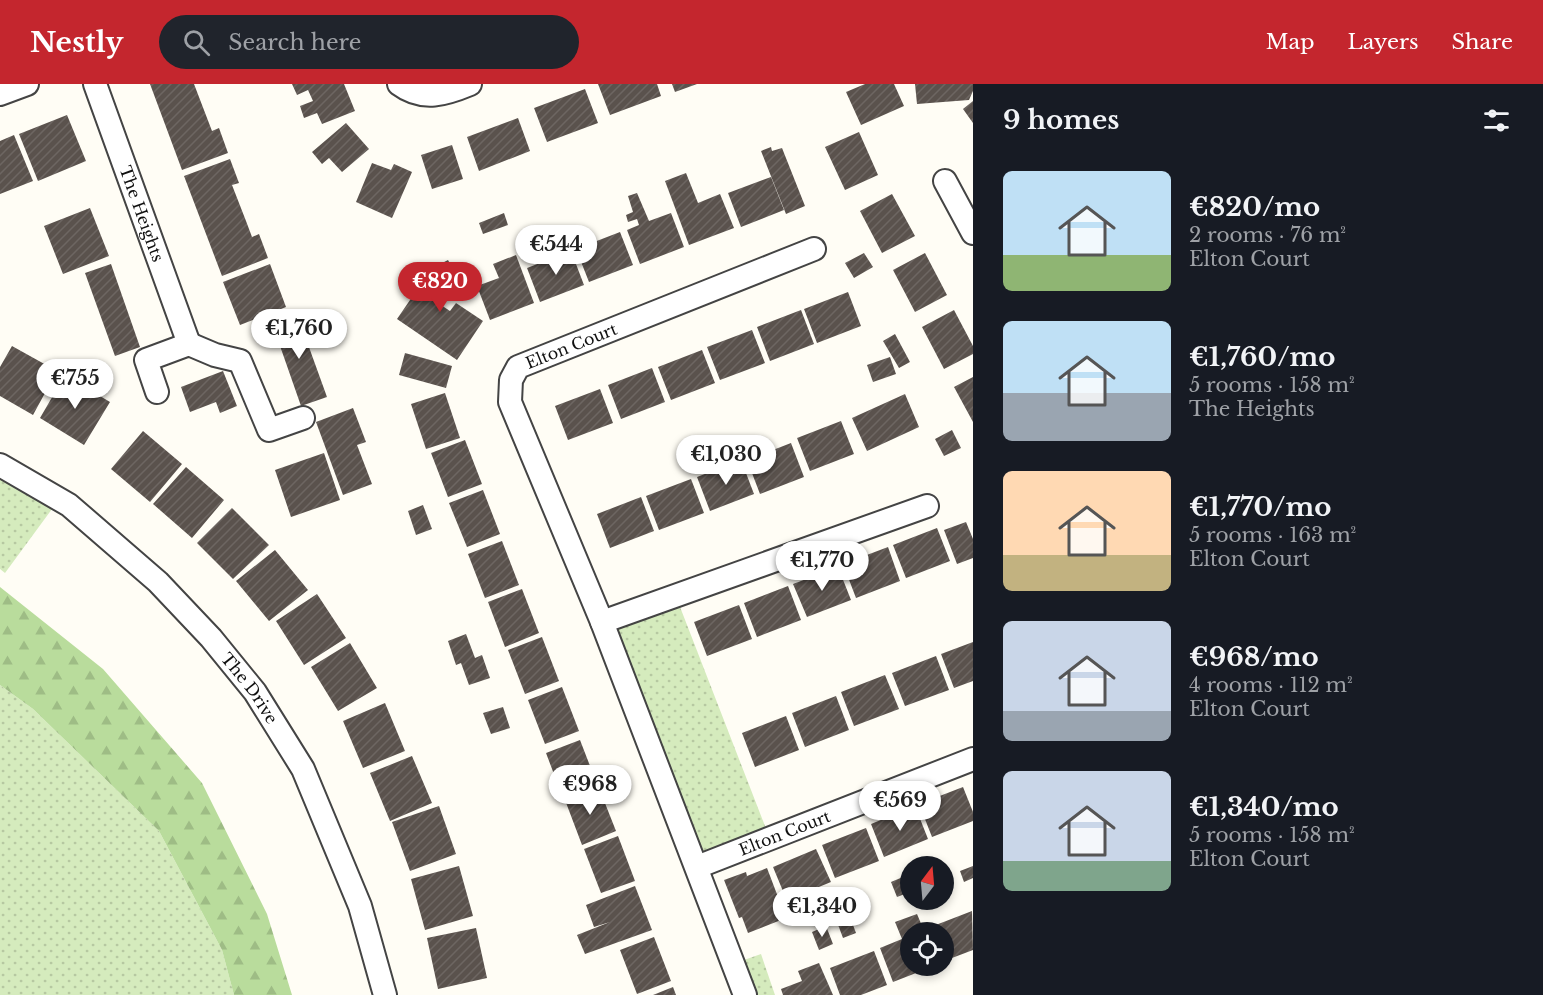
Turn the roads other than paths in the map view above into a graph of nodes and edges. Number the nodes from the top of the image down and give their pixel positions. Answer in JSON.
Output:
{"nodes":[{"id":1,"x":27,"y":84,"type":"edge"},
{"id":2,"x":95,"y":84,"type":"edge"},
{"id":3,"x":399,"y":84,"type":"edge"},
{"id":4,"x":470,"y":84,"type":"edge"},
{"id":5,"x":0,"y":94,"type":"edge"},
{"id":6,"x":945,"y":181,"type":"dead end"},
{"id":7,"x":973,"y":233,"type":"edge"},
{"id":8,"x":814,"y":249,"type":"dead end"},
{"id":9,"x":189,"y":344,"type":"junction"},
{"id":10,"x":157,"y":392,"type":"dead end"},
{"id":11,"x":303,"y":418,"type":"dead end"},
{"id":12,"x":0,"y":465,"type":"edge"},
{"id":13,"x":927,"y":506,"type":"dead end"},
{"id":14,"x":602,"y":622,"type":"junction"},
{"id":15,"x":973,"y":759,"type":"edge"},
{"id":16,"x":697,"y":867,"type":"junction"},
{"id":17,"x":386,"y":995,"type":"edge"},
{"id":18,"x":745,"y":995,"type":"edge"}],
"edges":[{"from":1,"to":5,"type":"street"},
{"from":2,"to":9,"type":"street","name":"The Heights"},
{"from":3,"to":4,"type":"street"},
{"from":6,"to":7,"type":"street"},
{"from":8,"to":14,"type":"street","name":"Elton Court"},
{"from":9,"to":10,"type":"street"},
{"from":9,"to":11,"type":"street"},
{"from":12,"to":17,"type":"street","name":"The Drive"},
{"from":13,"to":14,"type":"street"},
{"from":14,"to":16,"type":"street","name":"Elton Court"},
{"from":15,"to":16,"type":"street","name":"Elton Court"},
{"from":16,"to":18,"type":"street","name":"Elton Court"}]}
